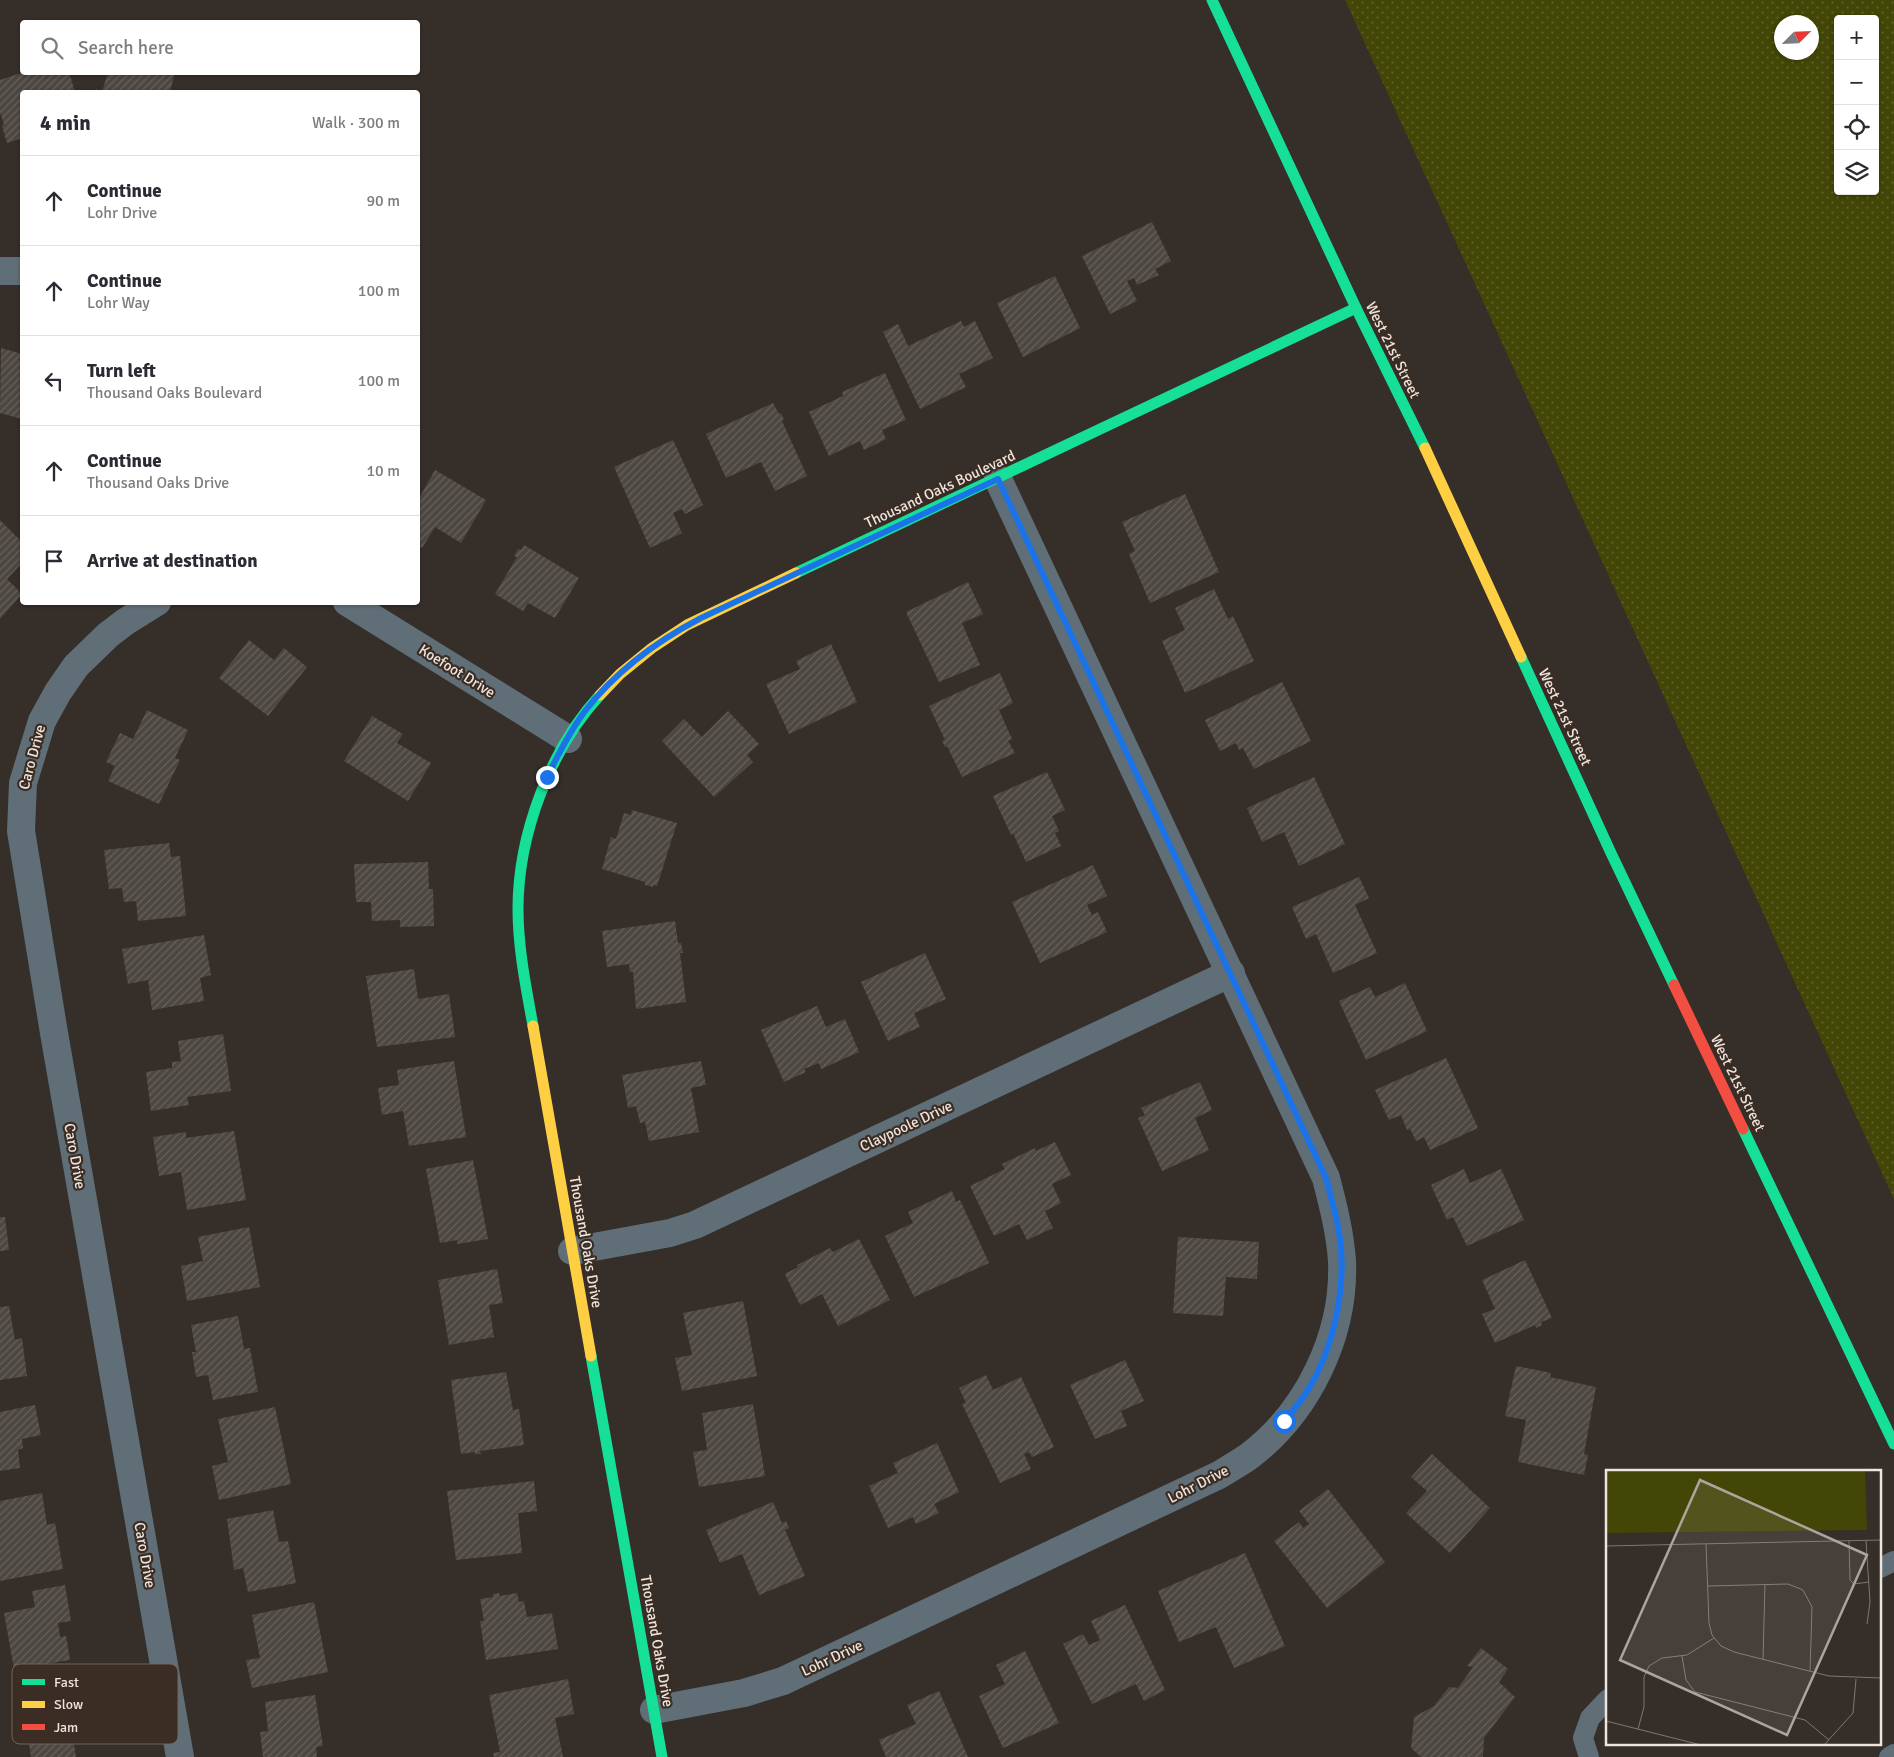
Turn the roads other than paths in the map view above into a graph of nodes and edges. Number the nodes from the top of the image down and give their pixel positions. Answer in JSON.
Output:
{"nodes":[{"id":1,"x":1212,"y":0,"type":"edge"},
{"id":2,"x":0,"y":271,"type":"edge"},
{"id":3,"x":20,"y":271,"type":"edge"},
{"id":4,"x":1356,"y":308,"type":"junction"},
{"id":5,"x":998,"y":479,"type":"junction"},
{"id":6,"x":152,"y":605,"type":"edge"},
{"id":7,"x":352,"y":605,"type":"edge"},
{"id":8,"x":568,"y":739,"type":"junction"},
{"id":9,"x":1231,"y":973,"type":"junction"},
{"id":10,"x":572,"y":1251,"type":"junction"},
{"id":11,"x":1894,"y":1444,"type":"edge"},
{"id":12,"x":1894,"y":1561,"type":"edge"},
{"id":13,"x":1882,"y":1567,"type":"edge"},
{"id":14,"x":164,"y":1664,"type":"edge"},
{"id":15,"x":1606,"y":1701,"type":"edge"},
{"id":16,"x":654,"y":1710,"type":"junction"},
{"id":17,"x":178,"y":1744,"type":"edge"},
{"id":18,"x":1894,"y":1754,"type":"edge"},
{"id":19,"x":180,"y":1757,"type":"edge"},
{"id":20,"x":662,"y":1757,"type":"edge"},
{"id":21,"x":1589,"y":1757,"type":"edge"},
{"id":22,"x":1889,"y":1757,"type":"edge"}],
"edges":[{"from":1,"to":4,"type":"street","name":"West 21st Street"},
{"from":2,"to":3,"type":"street"},
{"from":4,"to":5,"type":"street","name":"Thousand Oaks Boulevard"},
{"from":4,"to":11,"type":"street","name":"West 21st Street"},
{"from":5,"to":8,"type":"street","name":"Thousand Oaks Boulevard"},
{"from":5,"to":9,"type":"street","name":"Lohr Drive"},
{"from":6,"to":14,"type":"street","name":"Caro Drive"},
{"from":7,"to":8,"type":"street","name":"Koefoot Drive"},
{"from":8,"to":10,"type":"street","name":"Thousand Oaks Drive"},
{"from":9,"to":10,"type":"street","name":"Claypoole Drive"},
{"from":9,"to":16,"type":"street","name":"Lohr Drive"},
{"from":10,"to":16,"type":"street","name":"Thousand Oaks Drive"},
{"from":12,"to":13,"type":"lane"},
{"from":15,"to":21,"type":"lane"},
{"from":16,"to":20,"type":"street","name":"Thousand Oaks Drive"},
{"from":17,"to":19,"type":"street","name":"Caro Drive"},
{"from":18,"to":22,"type":"lane"}]}
